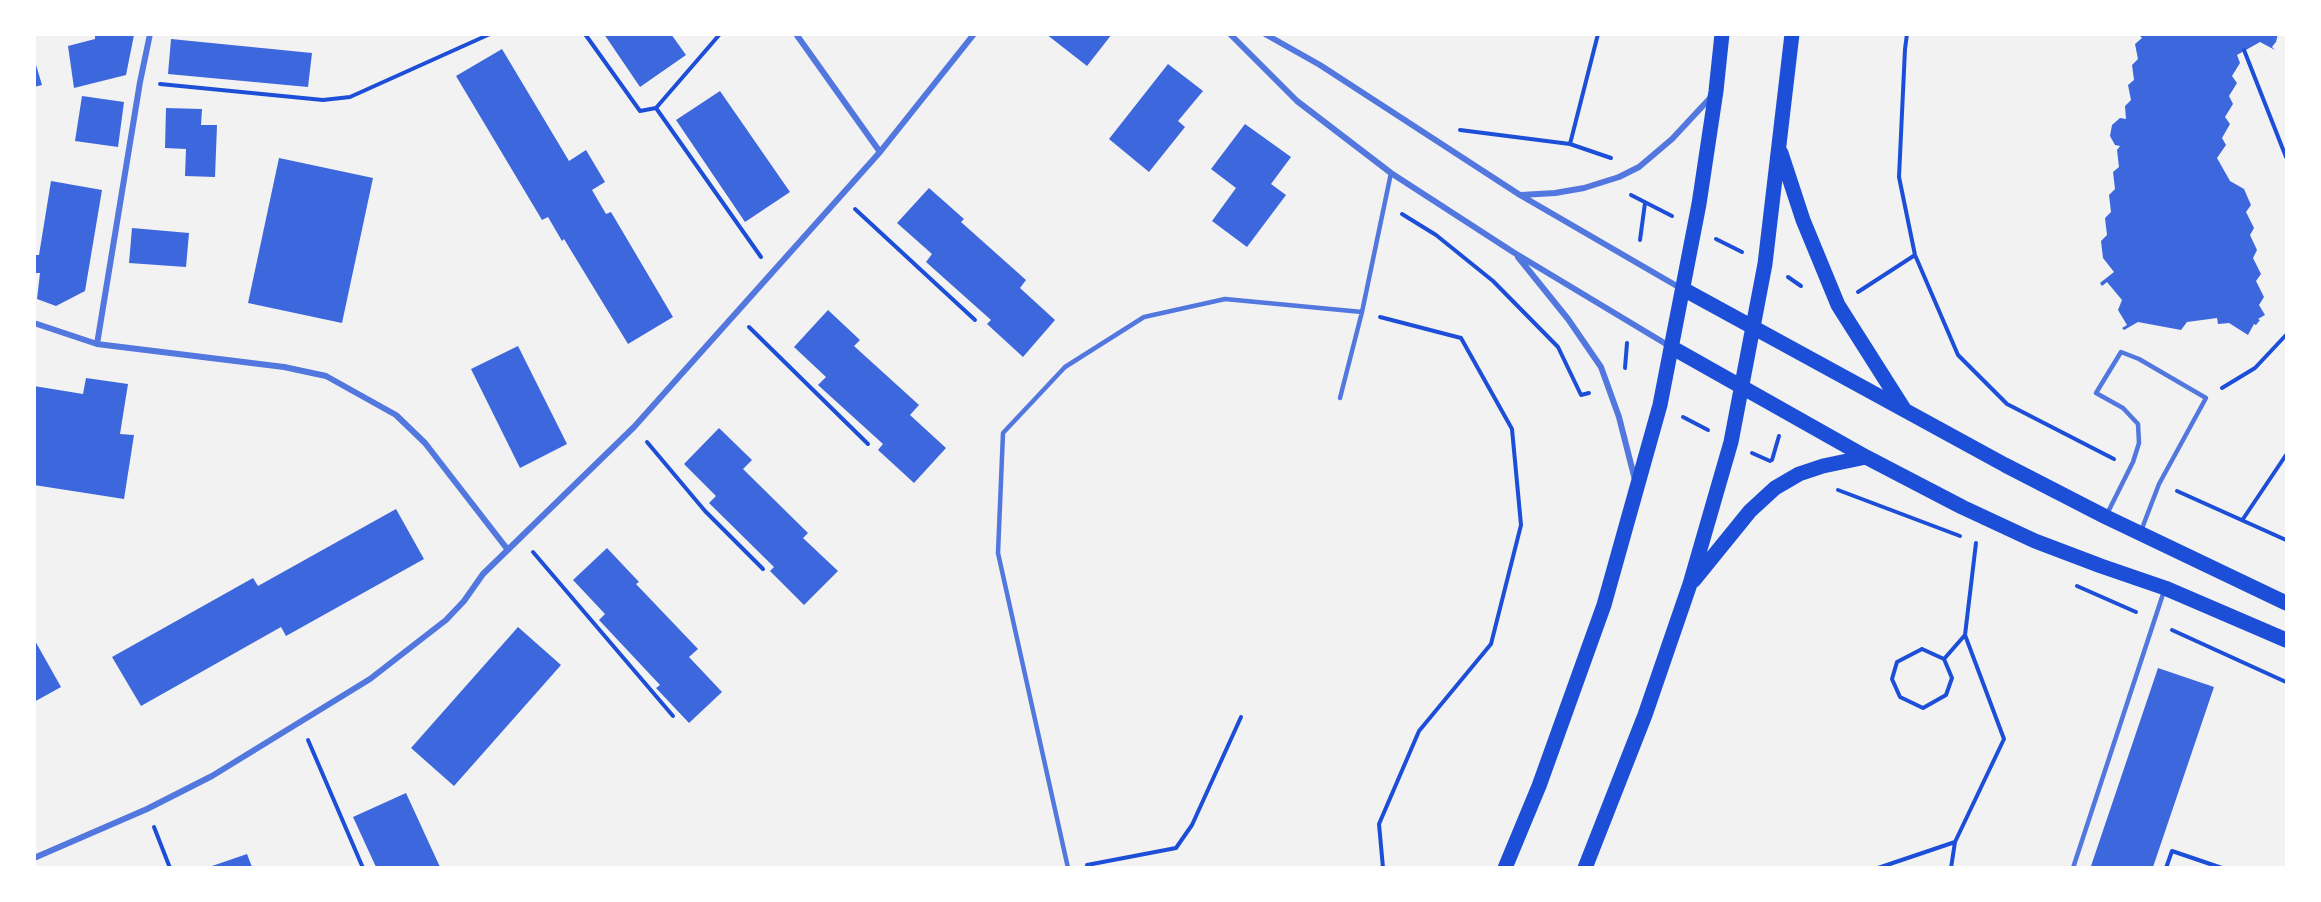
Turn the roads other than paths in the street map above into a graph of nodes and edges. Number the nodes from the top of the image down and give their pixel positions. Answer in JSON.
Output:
{"nodes":[{"id":1,"x":150,"y":34,"type":"edge"},
{"id":2,"x":796,"y":34,"type":"edge"},
{"id":3,"x":974,"y":34,"type":"edge"},
{"id":4,"x":1230,"y":34,"type":"edge"},
{"id":5,"x":1265,"y":34,"type":"edge"},
{"id":6,"x":1722,"y":34,"type":"edge"},
{"id":7,"x":1792,"y":34,"type":"edge"},
{"id":8,"x":1716,"y":91,"type":"junction"},
{"id":9,"x":1779,"y":147,"type":"junction"},
{"id":10,"x":880,"y":152,"type":"junction"},
{"id":11,"x":1391,"y":173,"type":"junction"},
{"id":12,"x":1520,"y":195,"type":"junction"},
{"id":13,"x":1513,"y":252,"type":"junction"},
{"id":14,"x":1683,"y":289,"type":"junction"},
{"id":15,"x":1362,"y":312,"type":"junction"},
{"id":16,"x":34,"y":323,"type":"edge"},
{"id":17,"x":1754,"y":330,"type":"junction"},
{"id":18,"x":97,"y":344,"type":"junction"},
{"id":19,"x":1671,"y":348,"type":"junction"},
{"id":20,"x":1742,"y":389,"type":"junction"},
{"id":21,"x":1340,"y":398,"type":"dead end"},
{"id":22,"x":1906,"y":411,"type":"junction"},
{"id":23,"x":1866,"y":457,"type":"junction"},
{"id":24,"x":1637,"y":491,"type":"junction"},
{"id":25,"x":2106,"y":517,"type":"junction"},
{"id":26,"x":2140,"y":534,"type":"junction"},
{"id":27,"x":508,"y":550,"type":"junction"},
{"id":28,"x":1690,"y":584,"type":"junction"},
{"id":29,"x":2165,"y":588,"type":"junction"},
{"id":30,"x":2286,"y":603,"type":"edge"},
{"id":31,"x":2286,"y":639,"type":"edge"},
{"id":32,"x":34,"y":858,"type":"edge"},
{"id":33,"x":1068,"y":867,"type":"edge"},
{"id":34,"x":1505,"y":867,"type":"edge"},
{"id":35,"x":1586,"y":867,"type":"edge"},
{"id":36,"x":2073,"y":867,"type":"edge"}],
"edges":[{"from":1,"to":18,"type":"street"},
{"from":2,"to":10,"type":"street"},
{"from":3,"to":10,"type":"street"},
{"from":4,"to":11,"type":"street"},
{"from":5,"to":12,"type":"street"},
{"from":6,"to":8,"type":"main road"},
{"from":7,"to":9,"type":"main road"},
{"from":8,"to":12,"type":"street"},
{"from":8,"to":14,"type":"main road"},
{"from":9,"to":17,"type":"main road"},
{"from":9,"to":22,"type":"main road"},
{"from":10,"to":27,"type":"street"},
{"from":11,"to":13,"type":"street"},
{"from":11,"to":15,"type":"lane"},
{"from":12,"to":14,"type":"street"},
{"from":13,"to":19,"type":"street"},
{"from":13,"to":24,"type":"street"},
{"from":14,"to":17,"type":"main road"},
{"from":14,"to":19,"type":"main road"},
{"from":15,"to":21,"type":"lane"},
{"from":15,"to":33,"type":"lane"},
{"from":16,"to":18,"type":"street"},
{"from":17,"to":20,"type":"main road"},
{"from":17,"to":22,"type":"main road"},
{"from":18,"to":27,"type":"street"},
{"from":19,"to":20,"type":"main road"},
{"from":19,"to":24,"type":"main road"},
{"from":20,"to":23,"type":"main road"},
{"from":20,"to":28,"type":"main road"},
{"from":22,"to":25,"type":"main road"},
{"from":23,"to":28,"type":"main road"},
{"from":23,"to":29,"type":"main road"},
{"from":24,"to":34,"type":"main road"},
{"from":25,"to":26,"type":"main road"},
{"from":25,"to":26,"type":"lane"},
{"from":26,"to":30,"type":"main road"},
{"from":27,"to":32,"type":"street"},
{"from":28,"to":35,"type":"main road"},
{"from":29,"to":31,"type":"main road"},
{"from":29,"to":36,"type":"lane"}]}
